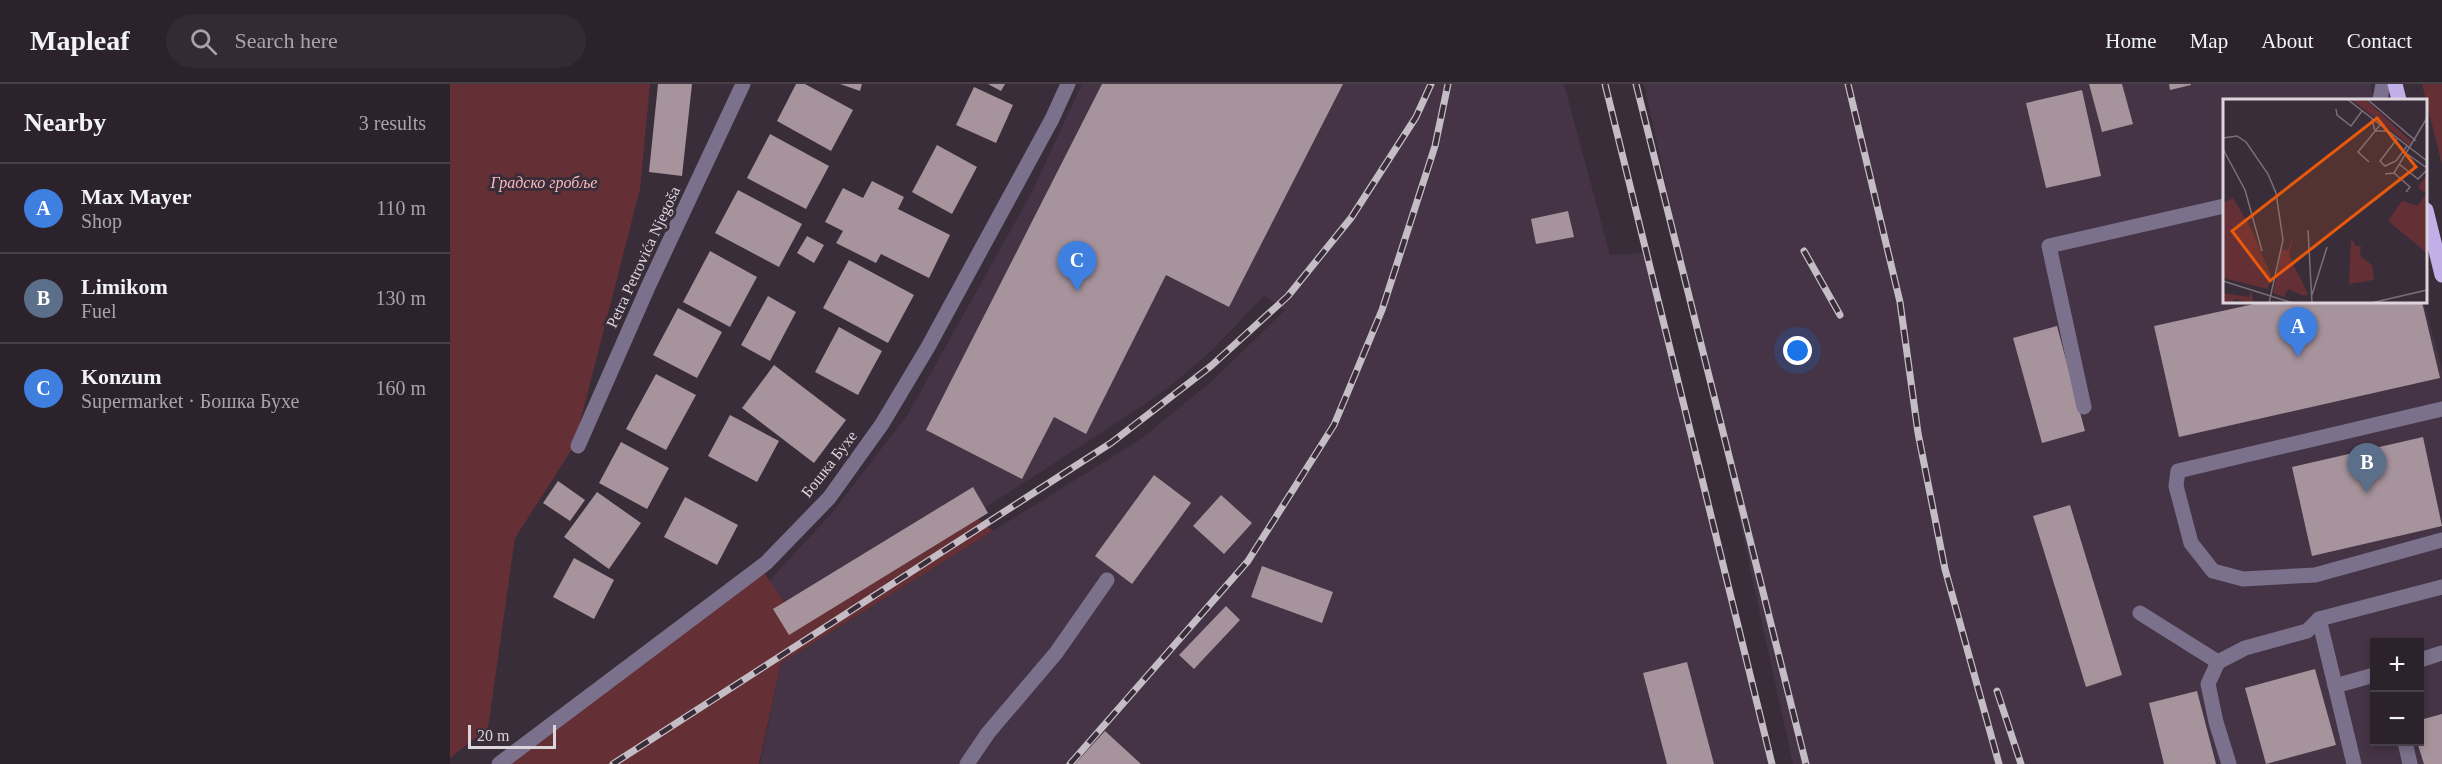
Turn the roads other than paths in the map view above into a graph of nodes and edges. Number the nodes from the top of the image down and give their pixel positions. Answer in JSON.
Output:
{"nodes":[{"id":1,"x":742,"y":84,"type":"edge"},
{"id":2,"x":1068,"y":84,"type":"edge"},
{"id":3,"x":2383,"y":84,"type":"edge"},
{"id":4,"x":2395,"y":84,"type":"edge"},
{"id":5,"x":2380,"y":99,"type":"edge"},
{"id":6,"x":2399,"y":99,"type":"edge"},
{"id":7,"x":2223,"y":206,"type":"edge"},
{"id":8,"x":2427,"y":214,"type":"edge"},
{"id":9,"x":2427,"y":246,"type":"edge"},
{"id":10,"x":2441,"y":270,"type":"edge"},
{"id":11,"x":2084,"y":406,"type":"dead end"},
{"id":12,"x":2442,"y":410,"type":"edge"},
{"id":13,"x":578,"y":446,"type":"dead end"},
{"id":14,"x":2442,"y":540,"type":"edge"},
{"id":15,"x":1107,"y":580,"type":"dead end"},
{"id":16,"x":2442,"y":587,"type":"edge"},
{"id":17,"x":2140,"y":613,"type":"dead end"},
{"id":18,"x":2319,"y":619,"type":"junction"},
{"id":19,"x":2442,"y":653,"type":"edge"},
{"id":20,"x":2424,"y":659,"type":"edge"},
{"id":21,"x":2218,"y":662,"type":"junction"},
{"id":22,"x":2370,"y":676,"type":"edge"},
{"id":23,"x":2335,"y":686,"type":"junction"},
{"id":24,"x":2406,"y":746,"type":"edge"},
{"id":25,"x":499,"y":764,"type":"edge"},
{"id":26,"x":967,"y":764,"type":"edge"},
{"id":27,"x":2229,"y":764,"type":"edge"},
{"id":28,"x":2354,"y":764,"type":"edge"},
{"id":29,"x":2410,"y":764,"type":"edge"}],
"edges":[{"from":1,"to":13,"type":"street","name":"Petra Petrovića Njegoša"},
{"from":2,"to":25,"type":"street","name":"Бошка Бухе"},
{"from":3,"to":5,"type":"street"},
{"from":4,"to":6,"type":"main road"},
{"from":7,"to":11,"type":"street"},
{"from":8,"to":10,"type":"main road"},
{"from":9,"to":10,"type":"street"},
{"from":12,"to":14,"type":"street"},
{"from":15,"to":26,"type":"street"},
{"from":16,"to":18,"type":"street"},
{"from":17,"to":21,"type":"street"},
{"from":18,"to":21,"type":"street"},
{"from":18,"to":23,"type":"street"},
{"from":19,"to":20,"type":"street"},
{"from":21,"to":27,"type":"street"},
{"from":22,"to":23,"type":"street"},
{"from":23,"to":28,"type":"street"},
{"from":24,"to":29,"type":"street"}]}
